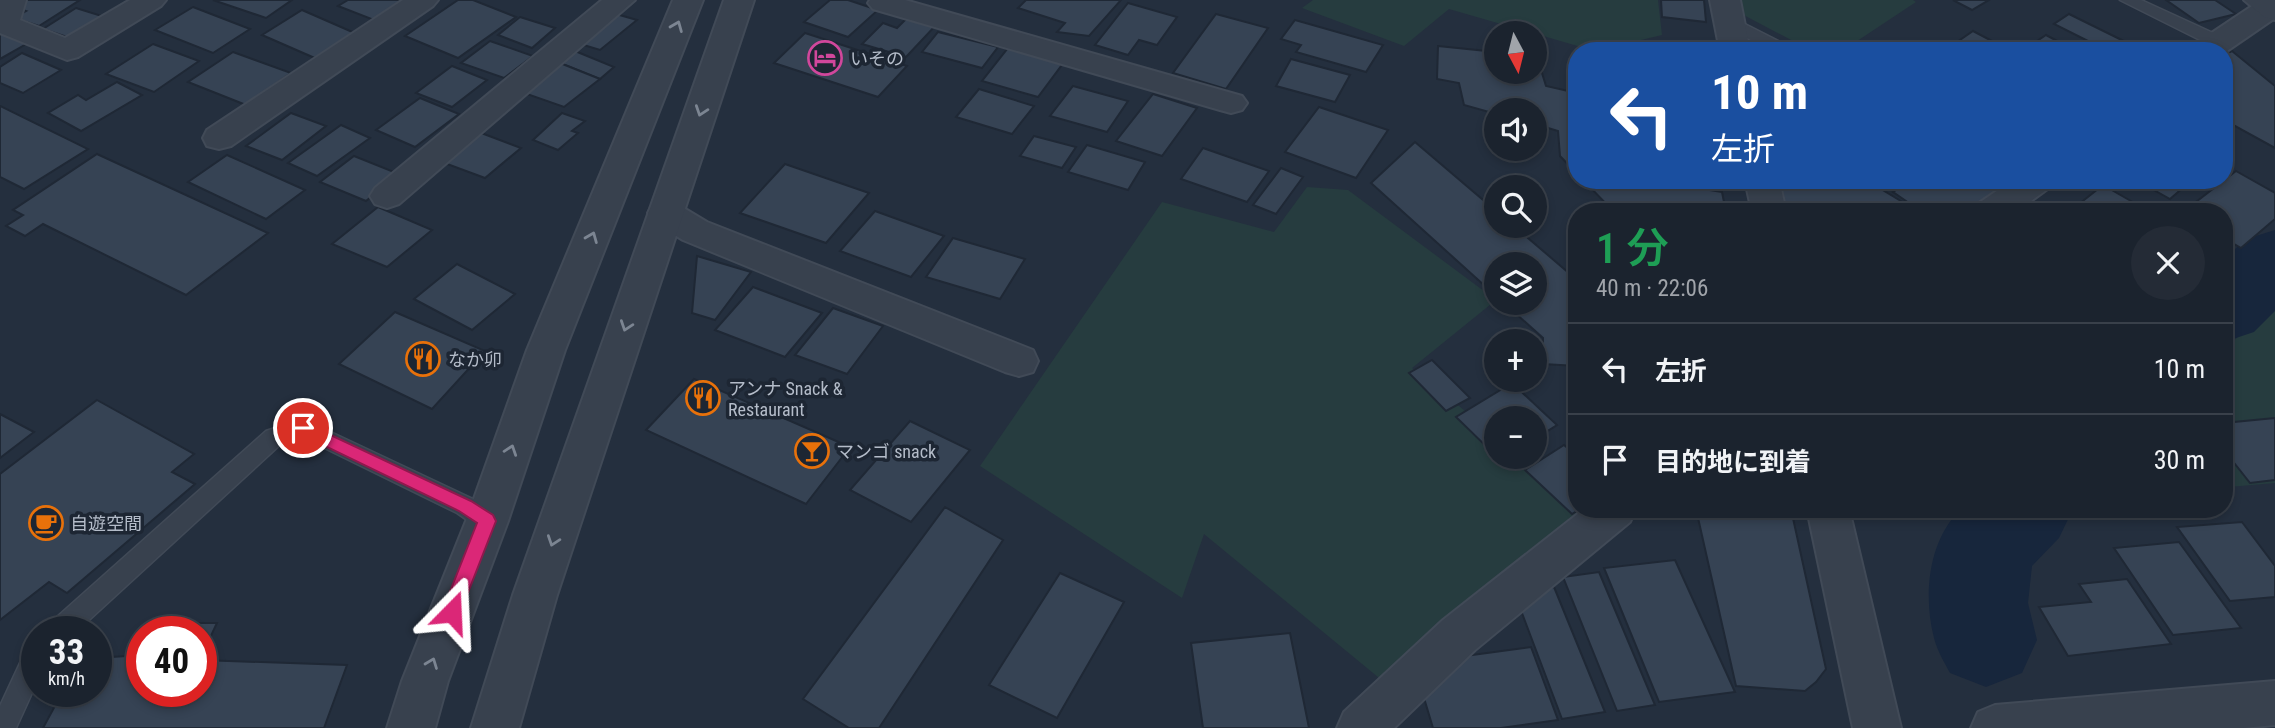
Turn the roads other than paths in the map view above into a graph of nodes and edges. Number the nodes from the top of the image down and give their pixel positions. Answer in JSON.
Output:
{"nodes":[{"id":1,"x":11,"y":0,"type":"edge"},
{"id":2,"x":151,"y":0,"type":"edge"},
{"id":3,"x":423,"y":0,"type":"edge"},
{"id":4,"x":620,"y":0,"type":"edge"},
{"id":5,"x":688,"y":0,"type":"edge"},
{"id":6,"x":739,"y":0,"type":"edge"},
{"id":7,"x":2128,"y":0,"type":"edge"},
{"id":8,"x":881,"y":1,"type":"edge"},
{"id":9,"x":2270,"y":5,"type":"edge"},
{"id":10,"x":1727,"y":11,"type":"edge"},
{"id":11,"x":1733,"y":42,"type":"edge"},
{"id":12,"x":1771,"y":42,"type":"edge"},
{"id":13,"x":2205,"y":42,"type":"edge"},
{"id":14,"x":2218,"y":42,"type":"edge"},
{"id":15,"x":1231,"y":103,"type":"dead end"},
{"id":16,"x":219,"y":138,"type":"dead end"},
{"id":17,"x":2022,"y":189,"type":"edge"},
{"id":18,"x":387,"y":196,"type":"dead end"},
{"id":19,"x":2003,"y":203,"type":"edge"},
{"id":20,"x":665,"y":213,"type":"junction"},
{"id":21,"x":1019,"y":361,"type":"dead end"},
{"id":22,"x":1604,"y":518,"type":"edge"},
{"id":23,"x":1830,"y":518,"type":"edge"},
{"id":24,"x":487,"y":521,"type":"junction"},
{"id":25,"x":76,"y":616,"type":"edge"},
{"id":26,"x":21,"y":690,"type":"edge"},
{"id":27,"x":2275,"y":703,"type":"edge"},
{"id":28,"x":2172,"y":721,"type":"edge"},
{"id":29,"x":4,"y":728,"type":"edge"},
{"id":30,"x":411,"y":728,"type":"edge"},
{"id":31,"x":495,"y":728,"type":"edge"},
{"id":32,"x":1361,"y":728,"type":"edge"},
{"id":33,"x":1877,"y":728,"type":"edge"},
{"id":34,"x":1995,"y":728,"type":"edge"}],
"edges":[{"from":1,"to":2,"type":"street"},
{"from":3,"to":16,"type":"street"},
{"from":4,"to":18,"type":"street"},
{"from":24,"to":5,"type":"street","one_way":true},
{"from":6,"to":20,"type":"street","one_way":true},
{"from":7,"to":13,"type":"lane"},
{"from":8,"to":15,"type":"street"},
{"from":9,"to":14,"type":"street"},
{"from":10,"to":11,"type":"street"},
{"from":10,"to":12,"type":"lane"},
{"from":17,"to":19,"type":"street"},
{"from":20,"to":21,"type":"street"},
{"from":20,"to":31,"type":"street","one_way":true},
{"from":22,"to":32,"type":"street"},
{"from":23,"to":33,"type":"street"},
{"from":24,"to":25,"type":"lane"},
{"from":30,"to":24,"type":"street","one_way":true},
{"from":26,"to":29,"type":"lane"},
{"from":27,"to":28,"type":"street"},
{"from":28,"to":34,"type":"street"}]}
